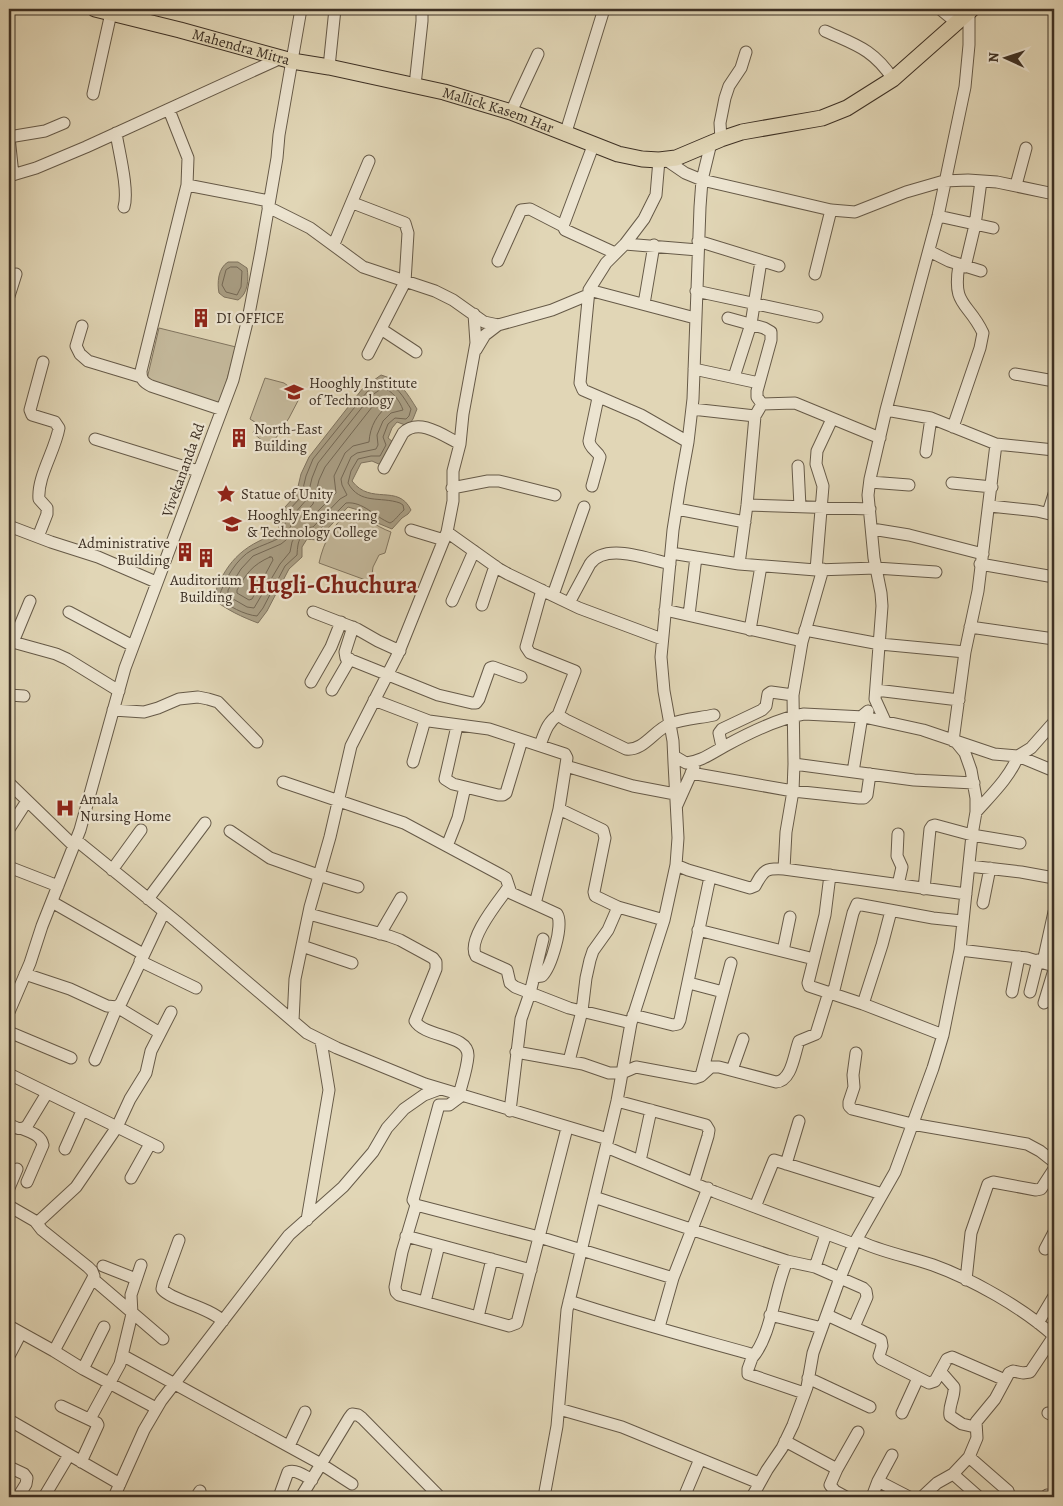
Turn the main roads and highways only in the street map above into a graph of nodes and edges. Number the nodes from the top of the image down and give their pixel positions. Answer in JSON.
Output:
{"nodes":[{"id":1,"x":96,"y":9,"type":"edge"},
{"id":2,"x":970,"y":10,"type":"edge"},
{"id":3,"x":329,"y":67,"type":"joint"}],
"edges":[{"from":1,"to":3,"type":"main road","name":"Mahendra Mitra"},
{"from":2,"to":3,"type":"main road","name":"Mallick Kasem Har"}]}
